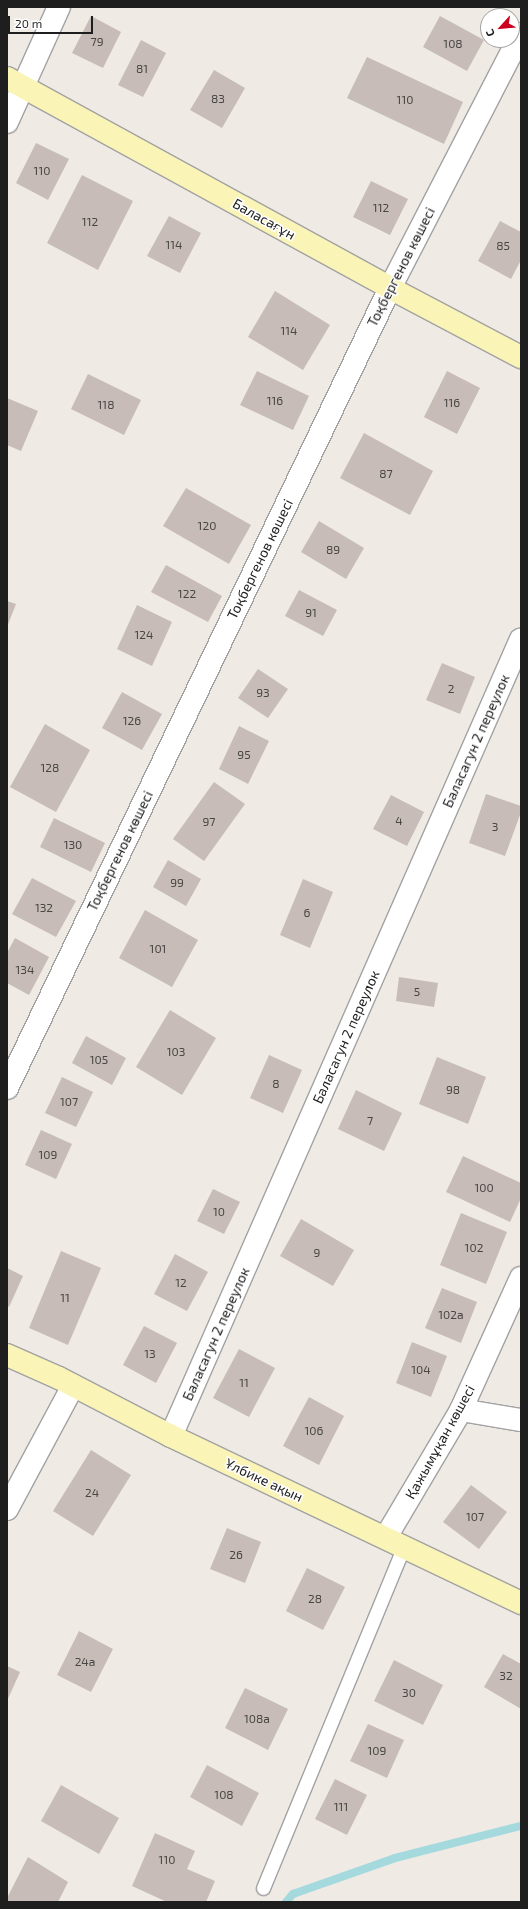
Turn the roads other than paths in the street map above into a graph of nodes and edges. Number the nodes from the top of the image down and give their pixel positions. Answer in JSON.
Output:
{"nodes":[{"id":1,"x":59,"y":7,"type":"edge"},
{"id":2,"x":521,"y":34,"type":"edge"},
{"id":3,"x":14,"y":82,"type":"edge"},
{"id":4,"x":7,"y":122,"type":"edge"},
{"id":5,"x":390,"y":288,"type":"junction"},
{"id":6,"x":521,"y":357,"type":"edge"},
{"id":7,"x":521,"y":639,"type":"edge"},
{"id":8,"x":7,"y":1088,"type":"edge"},
{"id":9,"x":521,"y":1278,"type":"edge"},
{"id":10,"x":7,"y":1355,"type":"edge"},
{"id":11,"x":73,"y":1386,"type":"junction"},
{"id":12,"x":461,"y":1410,"type":"junction"},
{"id":13,"x":521,"y":1420,"type":"edge"},
{"id":14,"x":171,"y":1436,"type":"junction"},
{"id":15,"x":7,"y":1509,"type":"edge"},
{"id":16,"x":395,"y":1542,"type":"junction"},
{"id":17,"x":521,"y":1602,"type":"edge"},
{"id":18,"x":263,"y":1888,"type":"dead end"}],
"edges":[{"from":1,"to":3,"type":"street"},
{"from":2,"to":5,"type":"street","name":"Тоқбергенов көшесі"},
{"from":3,"to":4,"type":"street"},
{"from":3,"to":5,"type":"street","name":"Баласағұн"},
{"from":5,"to":6,"type":"street","name":"Баласағұн"},
{"from":5,"to":8,"type":"street","name":"Тоқбергенов көшесі"},
{"from":7,"to":14,"type":"street","name":"Баласагун 2 переулок"},
{"from":9,"to":12,"type":"street","name":"Қажымұқан көшесі"},
{"from":10,"to":11,"type":"street","name":"Ұлбике ақын"},
{"from":11,"to":14,"type":"street","name":"Ұлбике ақын"},
{"from":11,"to":15,"type":"street"},
{"from":12,"to":13,"type":"street"},
{"from":12,"to":16,"type":"street","name":"Қажымұқан көшесі"},
{"from":14,"to":16,"type":"street","name":"Ұлбике ақын"},
{"from":16,"to":17,"type":"street","name":"Ұлбике ақын"},
{"from":16,"to":18,"type":"lane"}]}
